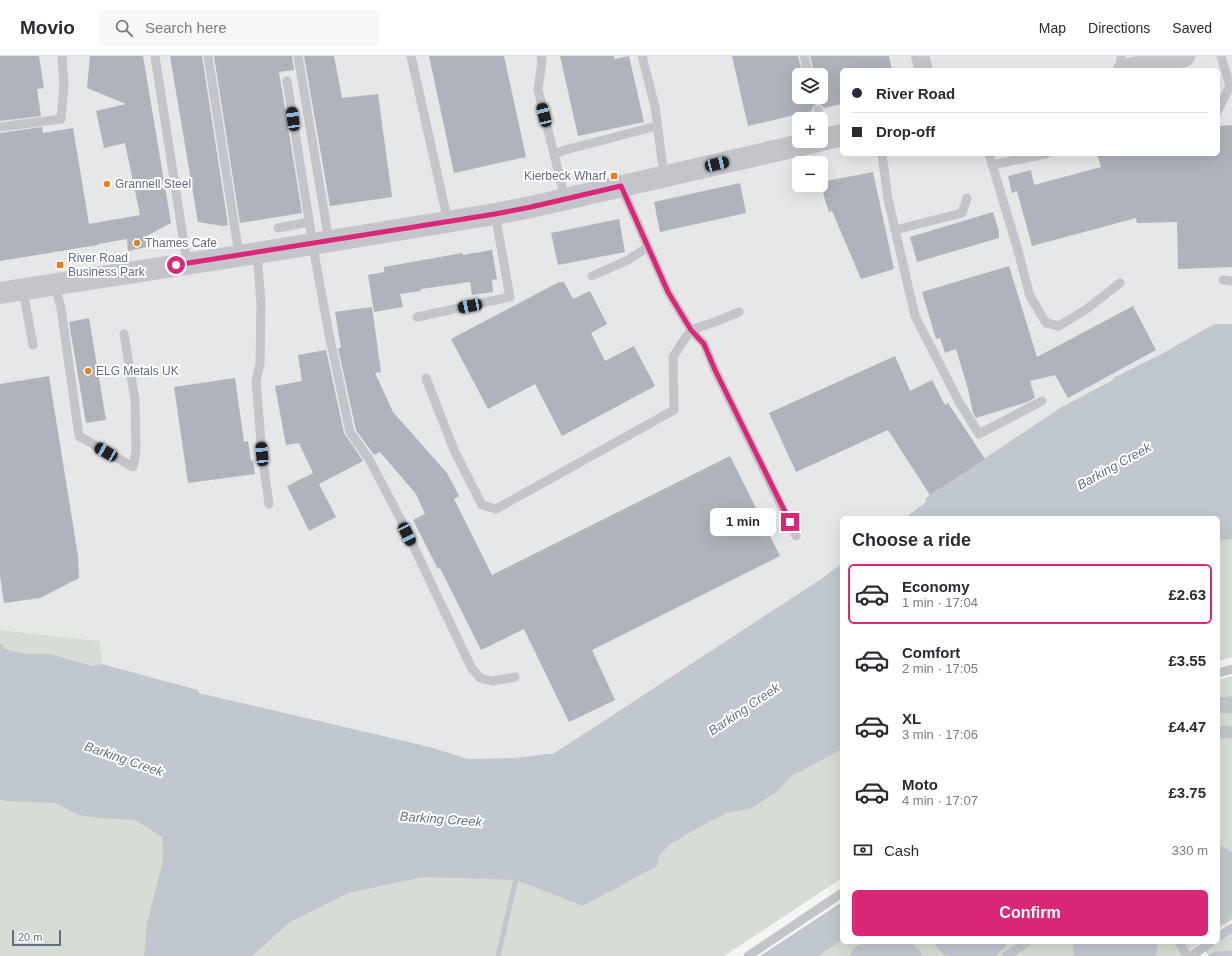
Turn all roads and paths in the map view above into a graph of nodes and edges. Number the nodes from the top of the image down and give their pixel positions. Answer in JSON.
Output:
{"nodes":[{"id":1,"x":62,"y":56,"type":"edge"},
{"id":2,"x":156,"y":56,"type":"edge"},
{"id":3,"x":208,"y":56,"type":"edge"},
{"id":4,"x":298,"y":56,"type":"edge"},
{"id":5,"x":412,"y":56,"type":"edge"},
{"id":6,"x":541,"y":56,"type":"edge"},
{"id":7,"x":642,"y":56,"type":"edge"},
{"id":8,"x":804,"y":56,"type":"edge"},
{"id":9,"x":920,"y":56,"type":"edge"},
{"id":10,"x":1121,"y":56,"type":"edge"},
{"id":11,"x":1184,"y":56,"type":"edge"},
{"id":12,"x":1221,"y":56,"type":"edge"},
{"id":13,"x":807,"y":68,"type":"edge"},
{"id":14,"x":923,"y":68,"type":"edge"},
{"id":15,"x":1122,"y":68,"type":"edge"},
{"id":16,"x":1131,"y":68,"type":"edge"},
{"id":17,"x":287,"y":80,"type":"dead end"},
{"id":18,"x":1231,"y":87,"type":"edge"},
{"id":19,"x":1220,"y":106,"type":"edge"},
{"id":20,"x":657,"y":126,"type":"junction"},
{"id":21,"x":0,"y":127,"type":"edge"},
{"id":22,"x":792,"y":139,"type":"edge"},
{"id":23,"x":554,"y":154,"type":"junction"},
{"id":24,"x":882,"y":156,"type":"edge"},
{"id":25,"x":989,"y":156,"type":"edge"},
{"id":26,"x":1036,"y":156,"type":"edge"},
{"id":27,"x":992,"y":165,"type":"junction"},
{"id":28,"x":664,"y":176,"type":"junction"},
{"id":29,"x":621,"y":186,"type":"junction"},
{"id":30,"x":967,"y":198,"type":"dead end"},
{"id":31,"x":565,"y":199,"type":"junction"},
{"id":32,"x":495,"y":214,"type":"junction"},
{"id":33,"x":309,"y":222,"type":"junction"},
{"id":34,"x":448,"y":222,"type":"junction"},
{"id":35,"x":278,"y":228,"type":"dead end"},
{"id":36,"x":895,"y":230,"type":"junction"},
{"id":37,"x":321,"y":242,"type":"junction"},
{"id":38,"x":648,"y":246,"type":"junction"},
{"id":39,"x":248,"y":254,"type":"junction"},
{"id":40,"x":187,"y":263,"type":"junction"},
{"id":41,"x":592,"y":276,"type":"dead end"},
{"id":42,"x":1120,"y":283,"type":"dead end"},
{"id":43,"x":55,"y":285,"type":"junction"},
{"id":44,"x":23,"y":290,"type":"junction"},
{"id":45,"x":0,"y":293,"type":"edge"},
{"id":46,"x":739,"y":312,"type":"dead end"},
{"id":47,"x":417,"y":316,"type":"dead end"},
{"id":48,"x":691,"y":330,"type":"junction"},
{"id":49,"x":124,"y":334,"type":"dead end"},
{"id":50,"x":33,"y":345,"type":"dead end"},
{"id":51,"x":426,"y":378,"type":"dead end"},
{"id":52,"x":1042,"y":401,"type":"dead end"},
{"id":53,"x":268,"y":504,"type":"dead end"},
{"id":54,"x":796,"y":536,"type":"dead end"},
{"id":55,"x":1232,"y":669,"type":"edge"},
{"id":56,"x":1220,"y":672,"type":"edge"},
{"id":57,"x":515,"y":677,"type":"dead end"},
{"id":58,"x":840,"y":894,"type":"edge"},
{"id":59,"x":1232,"y":928,"type":"edge"},
{"id":60,"x":1220,"y":937,"type":"edge"},
{"id":61,"x":1024,"y":944,"type":"edge"},
{"id":62,"x":1180,"y":944,"type":"edge"},
{"id":63,"x":1208,"y":944,"type":"edge"},
{"id":64,"x":748,"y":956,"type":"edge"},
{"id":65,"x":1006,"y":956,"type":"edge"},
{"id":66,"x":1188,"y":956,"type":"edge"},
{"id":67,"x":1191,"y":956,"type":"edge"}],
"edges":[{"from":1,"to":21,"type":"lane"},
{"from":2,"to":40,"type":"lane"},
{"from":3,"to":39,"type":"lane"},
{"from":4,"to":37,"type":"lane"},
{"from":5,"to":34,"type":"lane"},
{"from":6,"to":23,"type":"lane"},
{"from":7,"to":20,"type":"lane"},
{"from":8,"to":13,"type":"lane"},
{"from":9,"to":14,"type":"street"},
{"from":10,"to":15,"type":"lane"},
{"from":11,"to":16,"type":"street"},
{"from":12,"to":18,"type":"lane"},
{"from":17,"to":33,"type":"lane"},
{"from":18,"to":19,"type":"lane"},
{"from":20,"to":23,"type":"lane"},
{"from":20,"to":28,"type":"lane"},
{"from":22,"to":28,"type":"street"},
{"from":23,"to":31,"type":"lane"},
{"from":24,"to":36,"type":"lane"},
{"from":25,"to":27,"type":"lane"},
{"from":26,"to":27,"type":"lane"},
{"from":27,"to":42,"type":"lane"},
{"from":28,"to":29,"type":"street"},
{"from":29,"to":31,"type":"street"},
{"from":29,"to":38,"type":"lane"},
{"from":30,"to":36,"type":"lane"},
{"from":31,"to":32,"type":"street"},
{"from":32,"to":34,"type":"street"},
{"from":32,"to":47,"type":"lane"},
{"from":33,"to":35,"type":"lane"},
{"from":33,"to":37,"type":"lane"},
{"from":34,"to":37,"type":"street"},
{"from":36,"to":52,"type":"lane"},
{"from":37,"to":39,"type":"street"},
{"from":37,"to":57,"type":"lane"},
{"from":38,"to":41,"type":"lane"},
{"from":38,"to":48,"type":"lane"},
{"from":39,"to":40,"type":"street"},
{"from":39,"to":53,"type":"lane"},
{"from":40,"to":43,"type":"street"},
{"from":43,"to":44,"type":"street"},
{"from":43,"to":49,"type":"lane"},
{"from":44,"to":45,"type":"street"},
{"from":44,"to":50,"type":"lane"},
{"from":46,"to":48,"type":"lane"},
{"from":48,"to":51,"type":"lane"},
{"from":48,"to":54,"type":"lane"},
{"from":55,"to":56,"type":"lane"},
{"from":58,"to":64,"type":"lane"},
{"from":59,"to":60,"type":"lane"},
{"from":61,"to":65,"type":"lane"},
{"from":62,"to":66,"type":"lane"},
{"from":63,"to":67,"type":"lane"}]}
